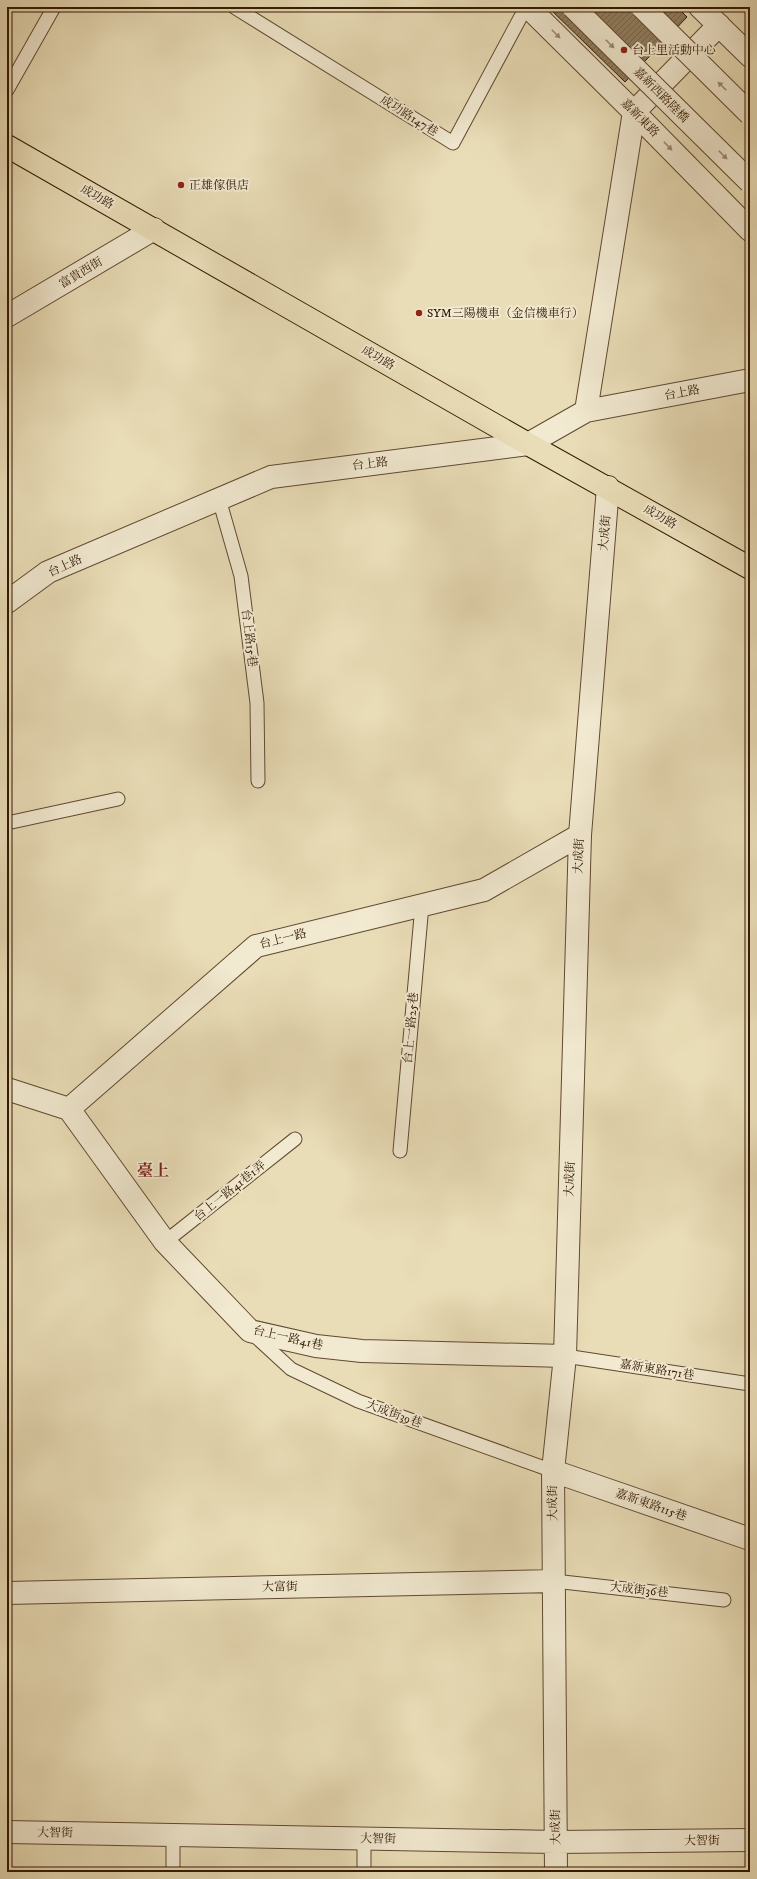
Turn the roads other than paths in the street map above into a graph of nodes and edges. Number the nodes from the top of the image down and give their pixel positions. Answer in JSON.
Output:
{"nodes":[{"id":1,"x":54,"y":7,"type":"edge"},
{"id":2,"x":234,"y":7,"type":"edge"},
{"id":3,"x":527,"y":7,"type":"edge"},
{"id":4,"x":573,"y":7,"type":"edge"},
{"id":5,"x":642,"y":7,"type":"edge"},
{"id":6,"x":700,"y":7,"type":"edge"},
{"id":7,"x":719,"y":25,"type":"junction"},
{"id":8,"x":750,"y":56,"type":"edge"},
{"id":9,"x":7,"y":90,"type":"edge"},
{"id":10,"x":634,"y":112,"type":"junction"},
{"id":11,"x":750,"y":114,"type":"edge"},
{"id":12,"x":7,"y":146,"type":"edge"},
{"id":13,"x":750,"y":182,"type":"edge"},
{"id":14,"x":154,"y":229,"type":"junction"},
{"id":15,"x":750,"y":230,"type":"edge"},
{"id":16,"x":7,"y":316,"type":"edge"},
{"id":17,"x":750,"y":380,"type":"edge"},
{"id":18,"x":586,"y":411,"type":"junction"},
{"id":19,"x":528,"y":444,"type":"junction"},
{"id":20,"x":608,"y":487,"type":"junction"},
{"id":21,"x":219,"y":499,"type":"junction"},
{"id":22,"x":750,"y":568,"type":"edge"},
{"id":23,"x":7,"y":602,"type":"edge"},
{"id":24,"x":258,"y":781,"type":"dead end"},
{"id":25,"x":118,"y":799,"type":"dead end"},
{"id":26,"x":7,"y":823,"type":"edge"},
{"id":27,"x":580,"y":835,"type":"junction"},
{"id":28,"x":422,"y":905,"type":"junction"},
{"id":29,"x":7,"y":1089,"type":"edge"},
{"id":30,"x":69,"y":1109,"type":"junction"},
{"id":31,"x":295,"y":1139,"type":"dead end"},
{"id":32,"x":400,"y":1151,"type":"dead end"},
{"id":33,"x":165,"y":1242,"type":"junction"},
{"id":34,"x":250,"y":1331,"type":"junction"},
{"id":35,"x":565,"y":1356,"type":"junction"},
{"id":36,"x":750,"y":1384,"type":"edge"},
{"id":37,"x":552,"y":1471,"type":"junction"},
{"id":38,"x":750,"y":1539,"type":"edge"},
{"id":39,"x":554,"y":1581,"type":"junction"},
{"id":40,"x":7,"y":1593,"type":"edge"},
{"id":41,"x":724,"y":1600,"type":"dead end"},
{"id":42,"x":7,"y":1832,"type":"edge"},
{"id":43,"x":173,"y":1836,"type":"junction"},
{"id":44,"x":364,"y":1839,"type":"junction"},
{"id":45,"x":750,"y":1840,"type":"edge"},
{"id":46,"x":556,"y":1842,"type":"junction"},
{"id":47,"x":173,"y":1872,"type":"edge"},
{"id":48,"x":364,"y":1872,"type":"edge"},
{"id":49,"x":556,"y":1872,"type":"edge"}],
"edges":[{"from":1,"to":9,"type":"lane"},
{"from":2,"to":3,"type":"lane","name":"成功路147巷"},
{"from":3,"to":10,"type":"street","name":"嘉新東路","one_way":true},
{"from":4,"to":13,"type":"street","name":"嘉新西路陸橋","one_way":true,"bridge":true},
{"from":11,"to":5,"type":"street","one_way":true,"bridge":true},
{"from":6,"to":7,"type":"street"},
{"from":7,"to":8,"type":"street"},
{"from":7,"to":10,"type":"street"},
{"from":10,"to":15,"type":"street","name":"嘉新東路","one_way":true},
{"from":10,"to":18,"type":"street"},
{"from":12,"to":14,"type":"main road","name":"成功路"},
{"from":14,"to":16,"type":"street","name":"富貴西街"},
{"from":14,"to":19,"type":"main road","name":"成功路"},
{"from":17,"to":18,"type":"street","name":"台上路"},
{"from":18,"to":19,"type":"street","name":"台上路"},
{"from":19,"to":20,"type":"main road","name":"成功路"},
{"from":19,"to":21,"type":"street","name":"台上路"},
{"from":20,"to":22,"type":"main road","name":"成功路"},
{"from":20,"to":27,"type":"street","name":"大成街"},
{"from":21,"to":23,"type":"street","name":"台上路"},
{"from":21,"to":24,"type":"lane","name":"台上路15巷"},
{"from":25,"to":26,"type":"lane"},
{"from":27,"to":28,"type":"street","name":"台上一路"},
{"from":27,"to":35,"type":"street","name":"大成街"},
{"from":28,"to":30,"type":"street","name":"台上一路"},
{"from":28,"to":32,"type":"lane","name":"台上一路25巷"},
{"from":29,"to":30,"type":"street"},
{"from":30,"to":33,"type":"street","name":"台上一路41巷"},
{"from":31,"to":33,"type":"lane","name":"台上一路41巷1弄"},
{"from":33,"to":34,"type":"street","name":"台上一路41巷"},
{"from":34,"to":35,"type":"street","name":"台上一路41巷"},
{"from":34,"to":37,"type":"lane","name":"大成街39巷"},
{"from":35,"to":36,"type":"lane","name":"嘉新東路171巷"},
{"from":35,"to":37,"type":"street","name":"大成街"},
{"from":37,"to":38,"type":"street","name":"嘉新東路115巷"},
{"from":37,"to":39,"type":"street","name":"大成街"},
{"from":39,"to":40,"type":"street","name":"大富街"},
{"from":39,"to":41,"type":"lane","name":"大成街36巷"},
{"from":39,"to":46,"type":"street","name":"大成街"},
{"from":42,"to":43,"type":"street","name":"大智街"},
{"from":43,"to":44,"type":"street","name":"大智街"},
{"from":43,"to":47,"type":"lane"},
{"from":44,"to":46,"type":"street","name":"大智街"},
{"from":44,"to":48,"type":"lane"},
{"from":45,"to":46,"type":"street","name":"大智街"},
{"from":46,"to":49,"type":"street","name":"大成街"}]}
